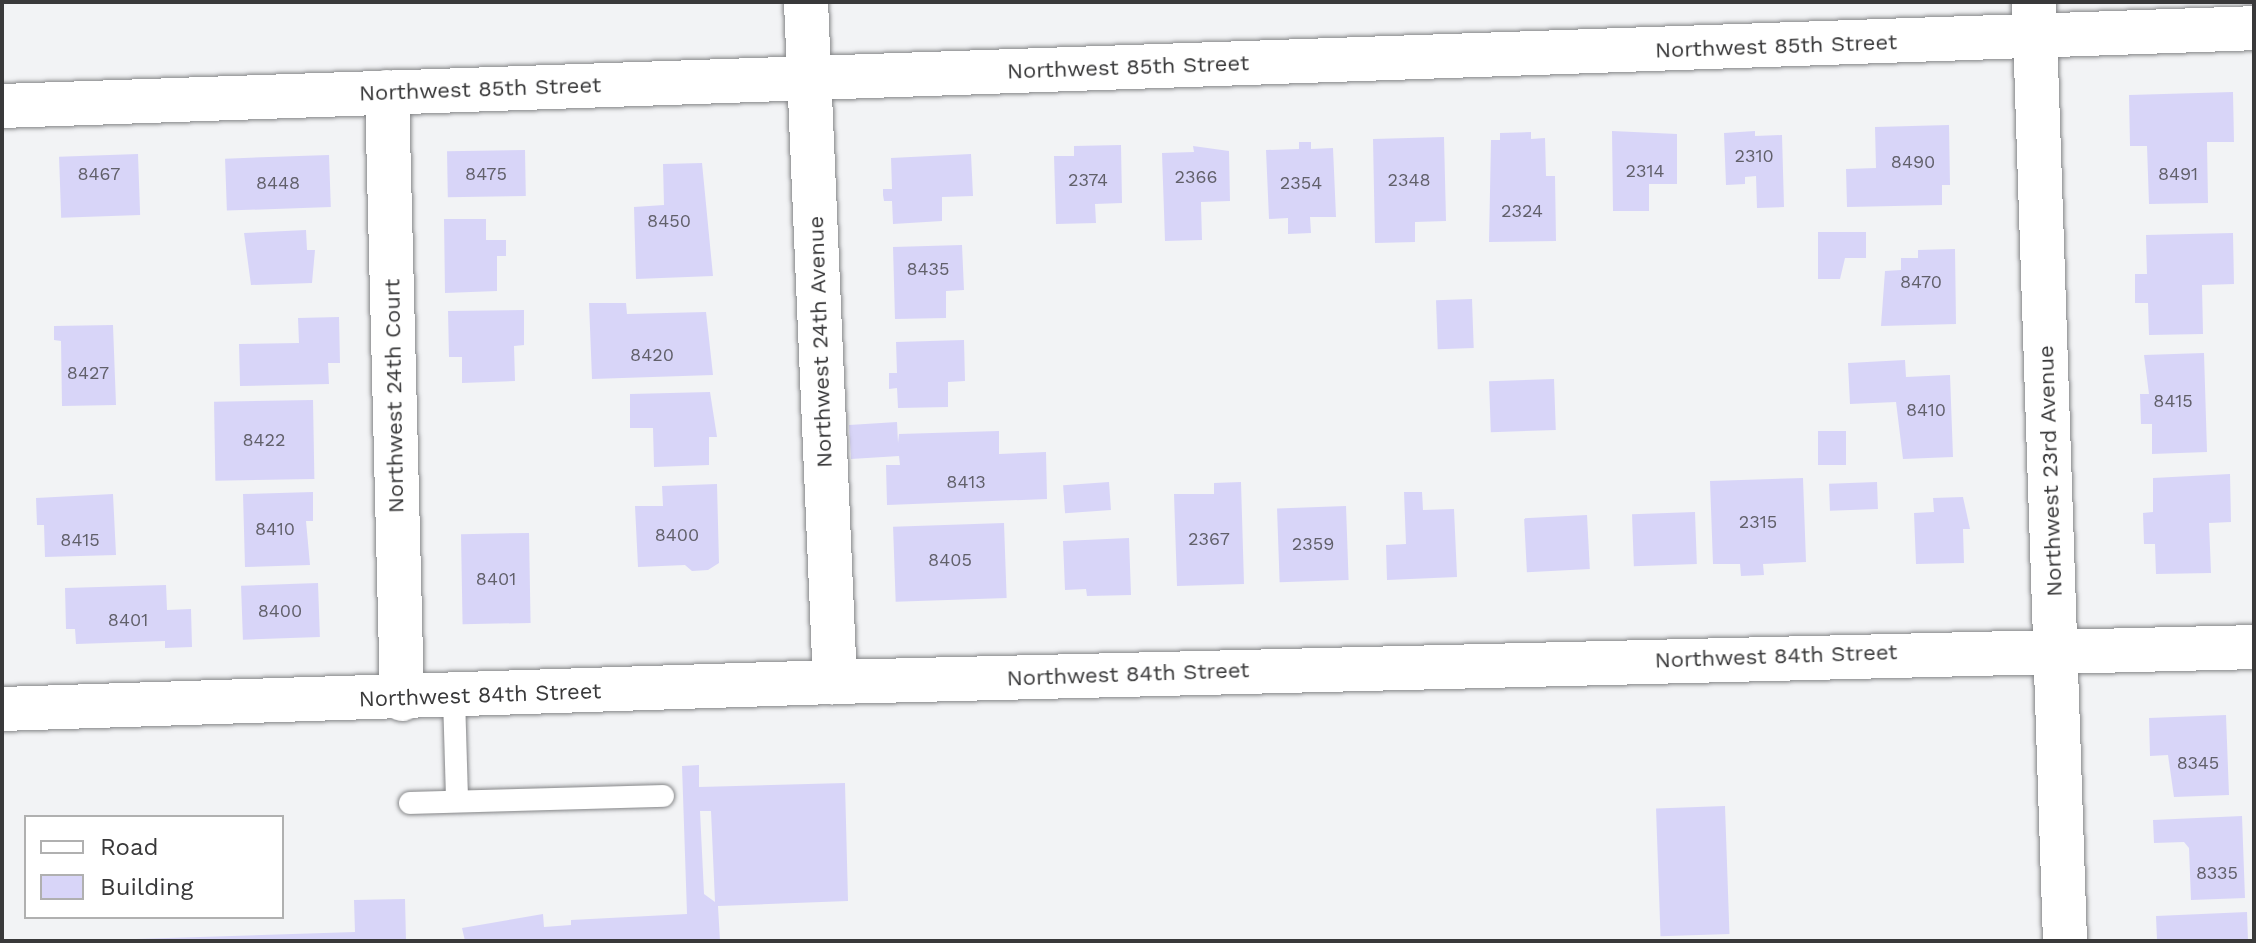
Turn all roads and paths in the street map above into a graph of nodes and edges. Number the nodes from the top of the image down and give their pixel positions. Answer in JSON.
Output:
{"nodes":[{"id":1,"x":806,"y":2,"type":"edge"},
{"id":2,"x":2034,"y":20,"type":"edge"},
{"id":3,"x":2254,"y":28,"type":"edge"},
{"id":4,"x":809,"y":77,"type":"junction"},
{"id":5,"x":387,"y":92,"type":"junction"},
{"id":6,"x":2,"y":106,"type":"edge"},
{"id":7,"x":2254,"y":647,"type":"edge"},
{"id":8,"x":2056,"y":649,"type":"junction"},
{"id":9,"x":835,"y":682,"type":"junction"},
{"id":10,"x":454,"y":697,"type":"junction"},
{"id":11,"x":402,"y":699,"type":"junction"},
{"id":12,"x":2,"y":709,"type":"edge"},
{"id":13,"x":663,"y":796,"type":"dead end"},
{"id":14,"x":457,"y":801,"type":"junction"},
{"id":15,"x":410,"y":803,"type":"dead end"},
{"id":16,"x":2065,"y":941,"type":"edge"}],
"edges":[{"from":1,"to":4,"type":"street","name":"Northwest 24th Avenue"},
{"from":2,"to":3,"type":"street","name":"Northwest 85th Street"},
{"from":2,"to":4,"type":"street","name":"Northwest 85th Street"},
{"from":2,"to":8,"type":"street","name":"Northwest 23rd Avenue"},
{"from":4,"to":5,"type":"street","name":"Northwest 85th Street"},
{"from":4,"to":9,"type":"street","name":"Northwest 24th Avenue"},
{"from":5,"to":6,"type":"street","name":"Northwest 85th Street"},
{"from":5,"to":11,"type":"street","name":"Northwest 24th Court"},
{"from":7,"to":8,"type":"street","name":"Northwest 84th Street"},
{"from":8,"to":9,"type":"street","name":"Northwest 84th Street"},
{"from":8,"to":16,"type":"street","name":"Northwest 23rd Avenue"},
{"from":9,"to":10,"type":"street","name":"Northwest 84th Street"},
{"from":10,"to":11,"type":"street","name":"Northwest 84th Street"},
{"from":10,"to":14,"type":"lane"},
{"from":11,"to":12,"type":"street","name":"Northwest 84th Street"},
{"from":13,"to":14,"type":"lane"},
{"from":14,"to":15,"type":"lane"}]}
